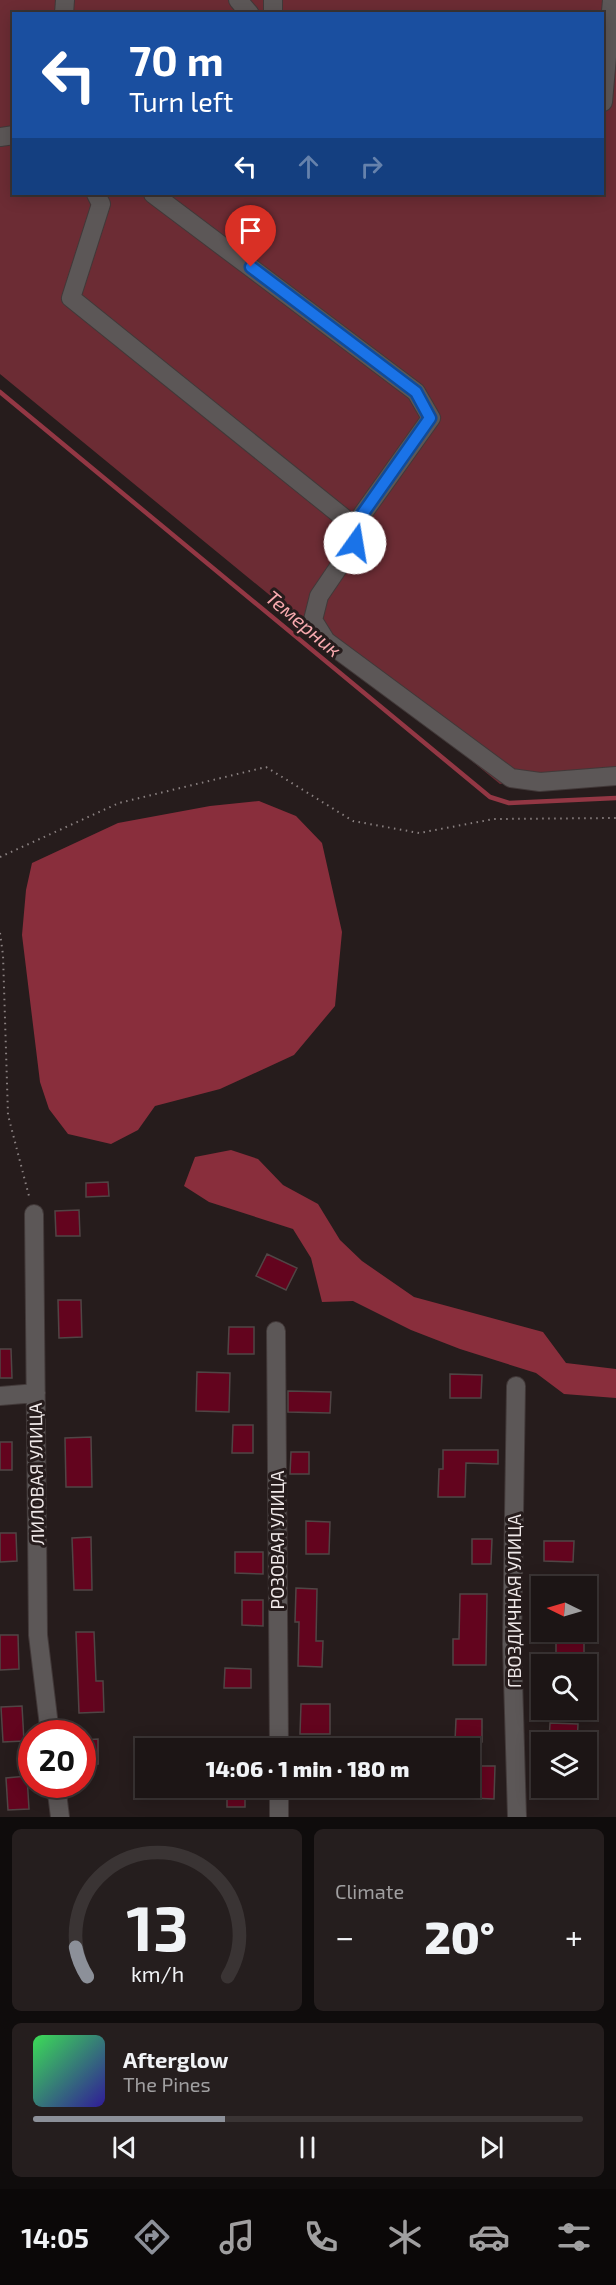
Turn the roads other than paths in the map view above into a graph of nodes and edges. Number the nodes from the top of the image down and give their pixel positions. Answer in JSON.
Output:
{"nodes":[{"id":1,"x":612,"y":0,"type":"edge"},
{"id":2,"x":604,"y":92,"type":"edge"},
{"id":3,"x":96,"y":195,"type":"edge"},
{"id":4,"x":154,"y":195,"type":"edge"},
{"id":5,"x":354,"y":526,"type":"junction"},
{"id":6,"x":616,"y":776,"type":"edge"},
{"id":7,"x":34,"y":1214,"type":"road end"},
{"id":8,"x":276,"y":1331,"type":"dead end"},
{"id":9,"x":516,"y":1386,"type":"dead end"},
{"id":10,"x":36,"y":1393,"type":"junction"},
{"id":11,"x":0,"y":1396,"type":"edge"},
{"id":12,"x":48,"y":1720,"type":"edge"},
{"id":13,"x":279,"y":1738,"type":"edge"},
{"id":14,"x":58,"y":1798,"type":"edge"},
{"id":15,"x":279,"y":1798,"type":"edge"},
{"id":16,"x":60,"y":1817,"type":"edge"},
{"id":17,"x":279,"y":1817,"type":"edge"},
{"id":18,"x":517,"y":1817,"type":"edge"}],
"edges":[{"from":1,"to":2,"type":"street"},
{"from":3,"to":5,"type":"street"},
{"from":4,"to":5,"type":"street"},
{"from":5,"to":6,"type":"street"},
{"from":7,"to":10,"type":"street","name":"ЛИЛОВАЯ УЛИЦА"},
{"from":8,"to":13,"type":"street","name":"РОЗОВАЯ УЛИЦА"},
{"from":9,"to":18,"type":"street","name":"ГВОЗДИЧНАЯ УЛИЦА"},
{"from":10,"to":11,"type":"street"},
{"from":10,"to":12,"type":"street","name":"ЛИЛОВАЯ УЛИЦА"},
{"from":14,"to":16,"type":"street"},
{"from":15,"to":17,"type":"street"}]}
